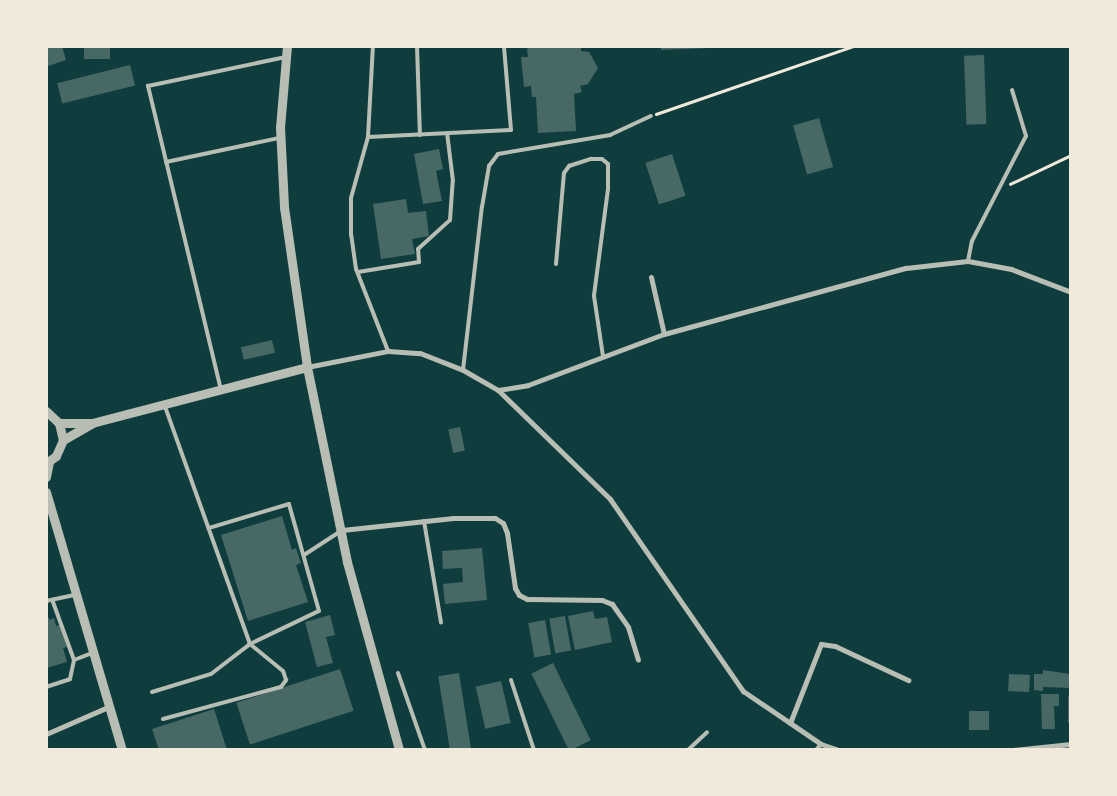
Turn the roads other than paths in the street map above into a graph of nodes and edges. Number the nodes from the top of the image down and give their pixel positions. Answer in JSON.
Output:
{"nodes":[{"id":1,"x":287,"y":46,"type":"edge"},
{"id":2,"x":373,"y":46,"type":"edge"},
{"id":3,"x":418,"y":46,"type":"edge"},
{"id":4,"x":504,"y":46,"type":"edge"},
{"id":5,"x":286,"y":57,"type":"junction"},
{"id":6,"x":1012,"y":90,"type":"dead end"},
{"id":7,"x":651,"y":116,"type":"road end"},
{"id":8,"x":447,"y":133,"type":"junction"},
{"id":9,"x":420,"y":135,"type":"junction"},
{"id":10,"x":368,"y":137,"type":"junction"},
{"id":11,"x":280,"y":138,"type":"junction"},
{"id":12,"x":166,"y":162,"type":"junction"},
{"id":13,"x":968,"y":261,"type":"junction"},
{"id":14,"x":556,"y":264,"type":"dead end"},
{"id":15,"x":358,"y":272,"type":"junction"},
{"id":16,"x":651,"y":277,"type":"dead end"},
{"id":17,"x":1071,"y":292,"type":"edge"},
{"id":18,"x":664,"y":334,"type":"junction"},
{"id":19,"x":388,"y":351,"type":"junction"},
{"id":20,"x":603,"y":356,"type":"junction"},
{"id":21,"x":307,"y":367,"type":"junction"},
{"id":22,"x":463,"y":370,"type":"junction"},
{"id":23,"x":221,"y":390,"type":"junction"},
{"id":24,"x":498,"y":390,"type":"junction"},
{"id":25,"x":164,"y":404,"type":"junction"},
{"id":26,"x":46,"y":411,"type":"edge"},
{"id":27,"x":59,"y":423,"type":"junction"},
{"id":28,"x":92,"y":423,"type":"junction"},
{"id":29,"x":63,"y":440,"type":"junction"},
{"id":30,"x":47,"y":462,"type":"edge"},
{"id":31,"x":46,"y":477,"type":"edge"},
{"id":32,"x":46,"y":492,"type":"edge"},
{"id":33,"x":424,"y":521,"type":"junction"},
{"id":34,"x":209,"y":528,"type":"junction"},
{"id":35,"x":342,"y":530,"type":"junction"},
{"id":36,"x":304,"y":555,"type":"junction"},
{"id":37,"x":76,"y":595,"type":"junction"},
{"id":38,"x":46,"y":601,"type":"edge"},
{"id":39,"x":53,"y":602,"type":"junction"},
{"id":40,"x":441,"y":623,"type":"dead end"},
{"id":41,"x":250,"y":644,"type":"junction"},
{"id":42,"x":92,"y":653,"type":"junction"},
{"id":43,"x":74,"y":660,"type":"junction"},
{"id":44,"x":638,"y":660,"type":"dead end"},
{"id":45,"x":398,"y":672,"type":"dead end"},
{"id":46,"x":511,"y":680,"type":"dead end"},
{"id":47,"x":908,"y":680,"type":"dead end"},
{"id":48,"x":46,"y":687,"type":"edge"},
{"id":49,"x":152,"y":692,"type":"dead end"},
{"id":50,"x":108,"y":707,"type":"junction"},
{"id":51,"x":163,"y":719,"type":"dead end"},
{"id":52,"x":790,"y":723,"type":"junction"},
{"id":53,"x":707,"y":732,"type":"dead end"},
{"id":54,"x":46,"y":734,"type":"edge"},
{"id":55,"x":821,"y":744,"type":"junction"},
{"id":56,"x":1071,"y":744,"type":"edge"},
{"id":57,"x":122,"y":750,"type":"edge"},
{"id":58,"x":399,"y":750,"type":"edge"},
{"id":59,"x":426,"y":750,"type":"edge"},
{"id":60,"x":534,"y":750,"type":"edge"},
{"id":61,"x":688,"y":750,"type":"edge"},
{"id":62,"x":816,"y":750,"type":"edge"},
{"id":63,"x":838,"y":750,"type":"edge"},
{"id":64,"x":1013,"y":750,"type":"edge"}],
"edges":[{"from":1,"to":5,"type":"street"},
{"from":2,"to":10,"type":"lane"},
{"from":3,"to":9,"type":"lane"},
{"from":4,"to":8,"type":"lane"},
{"from":5,"to":11,"type":"street"},
{"from":5,"to":12,"type":"lane"},
{"from":6,"to":13,"type":"lane"},
{"from":7,"to":22,"type":"lane"},
{"from":8,"to":9,"type":"lane"},
{"from":8,"to":15,"type":"lane"},
{"from":9,"to":10,"type":"lane"},
{"from":10,"to":15,"type":"lane"},
{"from":11,"to":12,"type":"lane"},
{"from":11,"to":21,"type":"street"},
{"from":12,"to":23,"type":"lane"},
{"from":13,"to":17,"type":"street"},
{"from":13,"to":18,"type":"street"},
{"from":14,"to":20,"type":"lane"},
{"from":15,"to":19,"type":"lane"},
{"from":16,"to":18,"type":"street"},
{"from":18,"to":20,"type":"street"},
{"from":19,"to":21,"type":"street"},
{"from":19,"to":22,"type":"street"},
{"from":20,"to":24,"type":"street"},
{"from":21,"to":23,"type":"street"},
{"from":21,"to":35,"type":"street"},
{"from":22,"to":24,"type":"street"},
{"from":23,"to":25,"type":"street"},
{"from":24,"to":52,"type":"street"},
{"from":25,"to":28,"type":"street"},
{"from":25,"to":34,"type":"lane"},
{"from":26,"to":27,"type":"street"},
{"from":27,"to":28,"type":"street"},
{"from":27,"to":29,"type":"street"},
{"from":28,"to":29,"type":"street"},
{"from":29,"to":30,"type":"street"},
{"from":30,"to":31,"type":"street"},
{"from":32,"to":37,"type":"street"},
{"from":33,"to":35,"type":"street"},
{"from":33,"to":40,"type":"lane"},
{"from":33,"to":44,"type":"street"},
{"from":34,"to":36,"type":"lane"},
{"from":34,"to":41,"type":"lane"},
{"from":35,"to":36,"type":"lane"},
{"from":35,"to":58,"type":"street"},
{"from":36,"to":41,"type":"lane"},
{"from":37,"to":39,"type":"lane"},
{"from":37,"to":42,"type":"street"},
{"from":38,"to":39,"type":"lane"},
{"from":39,"to":43,"type":"lane"},
{"from":41,"to":49,"type":"lane"},
{"from":41,"to":51,"type":"lane"},
{"from":42,"to":43,"type":"lane"},
{"from":42,"to":50,"type":"street"},
{"from":43,"to":48,"type":"lane"},
{"from":45,"to":59,"type":"lane"},
{"from":46,"to":60,"type":"lane"},
{"from":47,"to":52,"type":"street"},
{"from":50,"to":54,"type":"street"},
{"from":50,"to":57,"type":"street"},
{"from":52,"to":55,"type":"street"},
{"from":53,"to":61,"type":"lane"},
{"from":55,"to":62,"type":"lane"},
{"from":55,"to":63,"type":"street"},
{"from":56,"to":64,"type":"street"}]}
